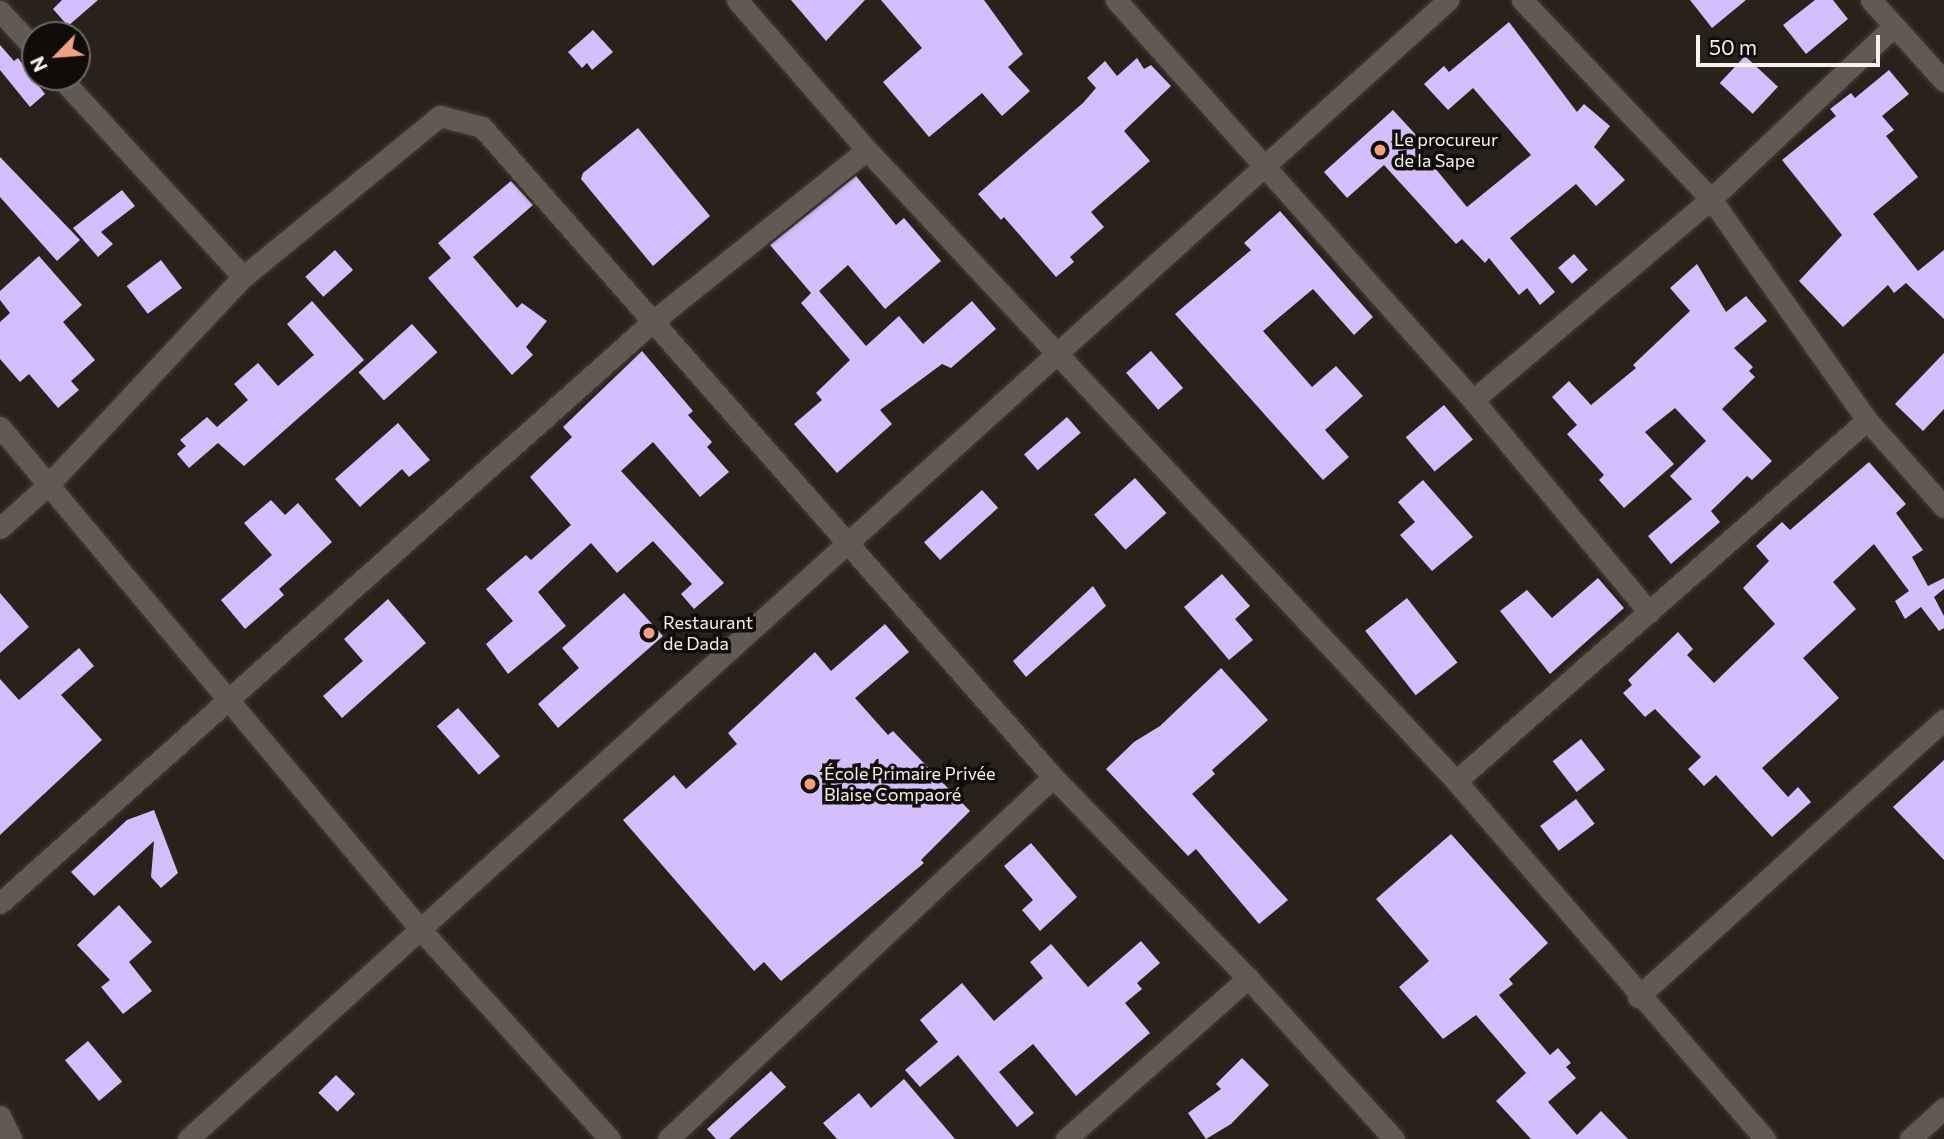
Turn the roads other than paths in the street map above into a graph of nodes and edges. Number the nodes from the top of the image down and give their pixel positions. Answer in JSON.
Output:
{"nodes":[{"id":1,"x":737,"y":0,"type":"edge"},
{"id":2,"x":1116,"y":0,"type":"edge"},
{"id":3,"x":1448,"y":0,"type":"edge"},
{"id":4,"x":1522,"y":0,"type":"edge"},
{"id":5,"x":1871,"y":0,"type":"edge"},
{"id":6,"x":0,"y":11,"type":"edge"},
{"id":7,"x":1894,"y":26,"type":"junction"},
{"id":8,"x":21,"y":34,"type":"edge"},
{"id":9,"x":1944,"y":81,"type":"edge"},
{"id":10,"x":73,"y":91,"type":"edge"},
{"id":11,"x":867,"y":150,"type":"junction"},
{"id":12,"x":1266,"y":165,"type":"junction"},
{"id":13,"x":1711,"y":199,"type":"junction"},
{"id":14,"x":243,"y":277,"type":"junction"},
{"id":15,"x":652,"y":322,"type":"junction"},
{"id":16,"x":1058,"y":353,"type":"junction"},
{"id":17,"x":1473,"y":400,"type":"junction"},
{"id":18,"x":1867,"y":419,"type":"junction"},
{"id":19,"x":0,"y":427,"type":"edge"},
{"id":20,"x":49,"y":484,"type":"junction"},
{"id":21,"x":1944,"y":507,"type":"edge"},
{"id":22,"x":0,"y":528,"type":"edge"},
{"id":23,"x":847,"y":543,"type":"junction"},
{"id":24,"x":1649,"y":612,"type":"junction"},
{"id":25,"x":230,"y":702,"type":"junction"},
{"id":26,"x":1944,"y":720,"type":"edge"},
{"id":27,"x":1053,"y":777,"type":"junction"},
{"id":28,"x":1456,"y":781,"type":"junction"},
{"id":29,"x":0,"y":903,"type":"edge"},
{"id":30,"x":420,"y":929,"type":"junction"},
{"id":31,"x":1248,"y":978,"type":"junction"},
{"id":32,"x":1639,"y":997,"type":"junction"},
{"id":33,"x":1944,"y":1108,"type":"edge"},
{"id":34,"x":0,"y":1116,"type":"edge"},
{"id":35,"x":11,"y":1139,"type":"edge"},
{"id":36,"x":188,"y":1139,"type":"edge"},
{"id":37,"x":610,"y":1139,"type":"edge"},
{"id":38,"x":668,"y":1139,"type":"edge"},
{"id":39,"x":1066,"y":1139,"type":"edge"},
{"id":40,"x":1394,"y":1139,"type":"edge"},
{"id":41,"x":1765,"y":1139,"type":"edge"},
{"id":42,"x":1910,"y":1139,"type":"edge"}],
"edges":[{"from":1,"to":11,"type":"street"},
{"from":2,"to":12,"type":"street"},
{"from":3,"to":12,"type":"street"},
{"from":4,"to":13,"type":"street"},
{"from":5,"to":7,"type":"street"},
{"from":6,"to":8,"type":"street"},
{"from":7,"to":9,"type":"street"},
{"from":7,"to":13,"type":"street"},
{"from":10,"to":14,"type":"street"},
{"from":11,"to":15,"type":"street"},
{"from":11,"to":16,"type":"street"},
{"from":12,"to":16,"type":"street"},
{"from":12,"to":17,"type":"street"},
{"from":13,"to":17,"type":"street"},
{"from":13,"to":18,"type":"street"},
{"from":14,"to":15,"type":"street"},
{"from":14,"to":20,"type":"street"},
{"from":15,"to":23,"type":"street"},
{"from":15,"to":25,"type":"street"},
{"from":16,"to":23,"type":"street"},
{"from":16,"to":28,"type":"street"},
{"from":17,"to":24,"type":"street"},
{"from":18,"to":21,"type":"street"},
{"from":18,"to":24,"type":"street"},
{"from":19,"to":20,"type":"street"},
{"from":20,"to":22,"type":"street"},
{"from":20,"to":25,"type":"street"},
{"from":23,"to":27,"type":"street"},
{"from":23,"to":30,"type":"street"},
{"from":24,"to":28,"type":"street"},
{"from":25,"to":29,"type":"street"},
{"from":25,"to":30,"type":"street"},
{"from":26,"to":32,"type":"street"},
{"from":27,"to":31,"type":"street"},
{"from":27,"to":38,"type":"street"},
{"from":28,"to":32,"type":"street"},
{"from":30,"to":36,"type":"street"},
{"from":30,"to":37,"type":"street"},
{"from":31,"to":39,"type":"street"},
{"from":31,"to":40,"type":"street"},
{"from":32,"to":41,"type":"street"},
{"from":33,"to":42,"type":"street"},
{"from":34,"to":35,"type":"street"}]}
